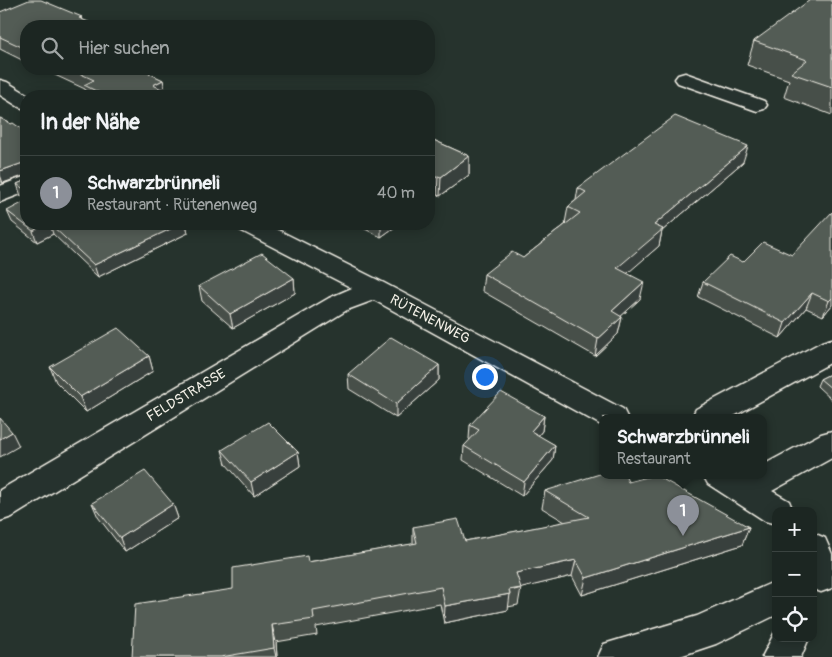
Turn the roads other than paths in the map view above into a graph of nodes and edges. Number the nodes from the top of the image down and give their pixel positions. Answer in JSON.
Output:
{"nodes":[{"id":1,"x":685,"y":79,"type":"dead end"},
{"id":2,"x":0,"y":86,"type":"edge"},
{"id":3,"x":20,"y":99,"type":"edge"},
{"id":4,"x":757,"y":105,"type":"dead end"},
{"id":5,"x":20,"y":186,"type":"edge"},
{"id":6,"x":0,"y":195,"type":"edge"},
{"id":7,"x":259,"y":230,"type":"edge"},
{"id":8,"x":375,"y":289,"type":"junction"},
{"id":9,"x":832,"y":349,"type":"edge"},
{"id":10,"x":606,"y":414,"type":"edge"},
{"id":11,"x":713,"y":414,"type":"edge"},
{"id":12,"x":832,"y":443,"type":"edge"},
{"id":13,"x":767,"y":468,"type":"edge"},
{"id":14,"x":732,"y":482,"type":"edge"},
{"id":15,"x":0,"y":507,"type":"edge"},
{"id":16,"x":772,"y":508,"type":"edge"},
{"id":17,"x":772,"y":599,"type":"edge"},
{"id":18,"x":788,"y":642,"type":"edge"},
{"id":19,"x":617,"y":657,"type":"edge"},
{"id":20,"x":781,"y":657,"type":"edge"}],
"edges":[{"from":1,"to":4,"type":"street"},
{"from":2,"to":3,"type":"street"},
{"from":5,"to":6,"type":"street"},
{"from":7,"to":8,"type":"street","name":"RÜTENENWEG"},
{"from":8,"to":10,"type":"street","name":"RÜTENENWEG"},
{"from":8,"to":15,"type":"street","name":"FELDSTRASSE"},
{"from":9,"to":11,"type":"street"},
{"from":12,"to":13,"type":"street"},
{"from":14,"to":16,"type":"street"},
{"from":17,"to":19,"type":"street"},
{"from":18,"to":20,"type":"street"}]}
